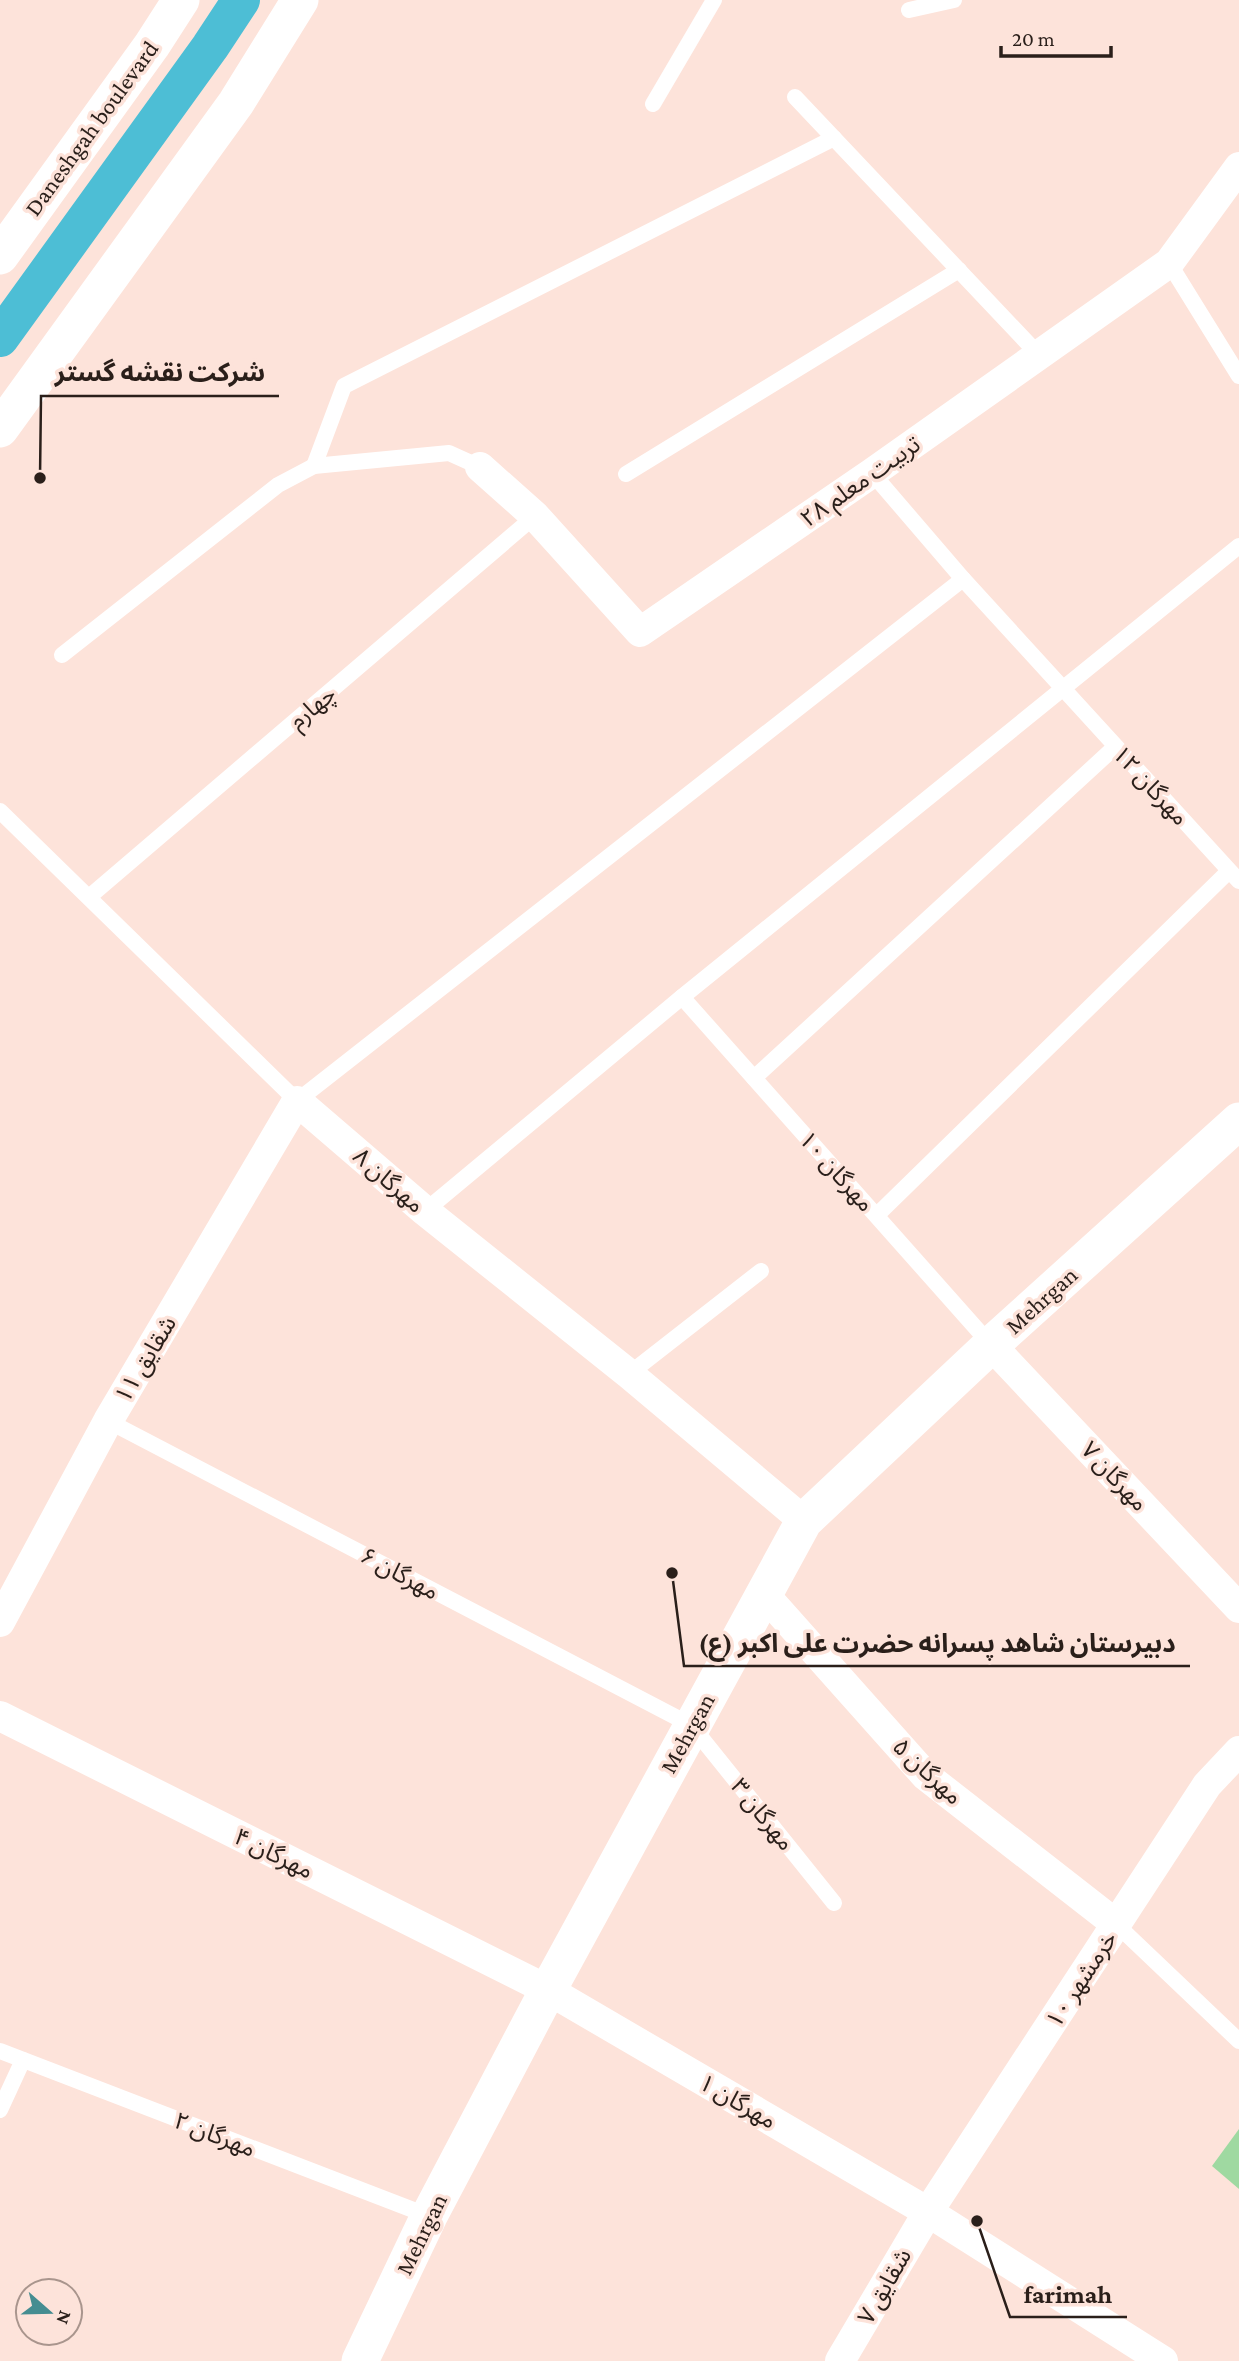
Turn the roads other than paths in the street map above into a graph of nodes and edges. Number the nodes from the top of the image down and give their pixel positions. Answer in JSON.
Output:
{"nodes":[{"id":1,"x":181,"y":0,"type":"edge"},
{"id":2,"x":300,"y":0,"type":"edge"},
{"id":3,"x":714,"y":0,"type":"edge"},
{"id":4,"x":954,"y":0,"type":"edge"},
{"id":5,"x":909,"y":10,"type":"dead end"},
{"id":6,"x":795,"y":97,"type":"dead end"},
{"id":7,"x":653,"y":104,"type":"dead end"},
{"id":8,"x":834,"y":138,"type":"junction"},
{"id":9,"x":1239,"y":167,"type":"edge"},
{"id":10,"x":0,"y":256,"type":"edge"},
{"id":11,"x":1168,"y":263,"type":"junction"},
{"id":12,"x":959,"y":270,"type":"junction"},
{"id":13,"x":1038,"y":354,"type":"junction"},
{"id":14,"x":1239,"y":376,"type":"edge"},
{"id":15,"x":0,"y":429,"type":"edge"},
{"id":16,"x":314,"y":466,"type":"junction"},
{"id":17,"x":480,"y":467,"type":"joint"},
{"id":18,"x":872,"y":473,"type":"junction"},
{"id":19,"x":626,"y":474,"type":"dead end"},
{"id":20,"x":535,"y":516,"type":"junction"},
{"id":21,"x":1239,"y":545,"type":"edge"},
{"id":22,"x":963,"y":579,"type":"junction"},
{"id":23,"x":62,"y":655,"type":"dead end"},
{"id":24,"x":1062,"y":689,"type":"junction"},
{"id":25,"x":1115,"y":747,"type":"junction"},
{"id":26,"x":0,"y":811,"type":"edge"},
{"id":27,"x":1234,"y":876,"type":"edge"},
{"id":28,"x":89,"y":897,"type":"junction"},
{"id":29,"x":682,"y":997,"type":"junction"},
{"id":30,"x":754,"y":1078,"type":"junction"},
{"id":31,"x":297,"y":1101,"type":"junction"},
{"id":32,"x":1239,"y":1121,"type":"edge"},
{"id":33,"x":425,"y":1211,"type":"junction"},
{"id":34,"x":877,"y":1215,"type":"junction"},
{"id":35,"x":761,"y":1271,"type":"dead end"},
{"id":36,"x":991,"y":1345,"type":"junction"},
{"id":37,"x":629,"y":1374,"type":"junction"},
{"id":38,"x":108,"y":1421,"type":"junction"},
{"id":39,"x":804,"y":1521,"type":"junction"},
{"id":40,"x":763,"y":1593,"type":"junction"},
{"id":41,"x":1239,"y":1608,"type":"edge"},
{"id":42,"x":0,"y":1622,"type":"edge"},
{"id":43,"x":0,"y":1716,"type":"edge"},
{"id":44,"x":691,"y":1724,"type":"junction"},
{"id":45,"x":1239,"y":1751,"type":"edge"},
{"id":46,"x":834,"y":1903,"type":"dead end"},
{"id":47,"x":1116,"y":1924,"type":"junction"},
{"id":48,"x":548,"y":1990,"type":"junction"},
{"id":49,"x":1239,"y":2041,"type":"edge"},
{"id":50,"x":0,"y":2051,"type":"edge"},
{"id":51,"x":23,"y":2060,"type":"junction"},
{"id":52,"x":0,"y":2110,"type":"edge"},
{"id":53,"x":928,"y":2212,"type":"junction"},
{"id":54,"x":429,"y":2216,"type":"junction"},
{"id":55,"x":360,"y":2361,"type":"edge"},
{"id":56,"x":840,"y":2361,"type":"edge"},
{"id":57,"x":1163,"y":2361,"type":"edge"}],
"edges":[{"from":1,"to":10,"type":"street","name":"Daneshgah boulevard"},
{"from":2,"to":15,"type":"street"},
{"from":3,"to":7,"type":"lane"},
{"from":4,"to":5,"type":"lane"},
{"from":6,"to":8,"type":"lane"},
{"from":8,"to":12,"type":"lane"},
{"from":8,"to":16,"type":"lane"},
{"from":9,"to":11,"type":"street","name":"تربیت معلم ۲۸"},
{"from":11,"to":13,"type":"street","name":"تربیت معلم ۲۸"},
{"from":11,"to":14,"type":"lane"},
{"from":12,"to":13,"type":"lane"},
{"from":12,"to":19,"type":"lane"},
{"from":13,"to":18,"type":"street","name":"تربیت معلم ۲۸"},
{"from":16,"to":17,"type":"lane"},
{"from":16,"to":23,"type":"lane"},
{"from":17,"to":20,"type":"street","name":"تربیت معلم ۲۸"},
{"from":18,"to":20,"type":"street","name":"تربیت معلم ۲۸"},
{"from":18,"to":22,"type":"lane","name":"مهرگان ۱۲"},
{"from":20,"to":28,"type":"lane","name":"چهارم"},
{"from":21,"to":24,"type":"lane"},
{"from":22,"to":24,"type":"lane","name":"مهرگان ۱۲"},
{"from":22,"to":31,"type":"lane"},
{"from":24,"to":25,"type":"lane","name":"مهرگان ۱۲"},
{"from":24,"to":29,"type":"lane"},
{"from":25,"to":27,"type":"lane","name":"مهرگان ۱۲"},
{"from":25,"to":30,"type":"lane"},
{"from":26,"to":28,"type":"lane","name":"مهرگان ۸"},
{"from":27,"to":34,"type":"lane"},
{"from":28,"to":31,"type":"lane","name":"مهرگان ۸"},
{"from":29,"to":30,"type":"lane","name":"مهرگان ۱۰"},
{"from":29,"to":33,"type":"lane"},
{"from":30,"to":34,"type":"lane","name":"مهرگان ۱۰"},
{"from":31,"to":33,"type":"street","name":"مهرگان ۸"},
{"from":31,"to":38,"type":"street","name":"شقایق ۱۱"},
{"from":32,"to":36,"type":"street","name":"Mehrgan"},
{"from":33,"to":37,"type":"street","name":"مهرگان ۸"},
{"from":34,"to":36,"type":"lane","name":"مهرگان ۱۰"},
{"from":35,"to":37,"type":"lane"},
{"from":36,"to":39,"type":"street","name":"Mehrgan"},
{"from":36,"to":41,"type":"street","name":"مهرگان ۷"},
{"from":37,"to":39,"type":"street","name":"مهرگان ۸"},
{"from":38,"to":42,"type":"street","name":"شقایق ۱۱"},
{"from":38,"to":44,"type":"lane","name":"مهرگان ۶"},
{"from":39,"to":40,"type":"street","name":"Mehrgan"},
{"from":40,"to":44,"type":"street","name":"Mehrgan"},
{"from":40,"to":47,"type":"street","name":"مهرگان ۵"},
{"from":43,"to":48,"type":"street","name":"مهرگان ۴"},
{"from":44,"to":46,"type":"lane","name":"مهرگان ۳"},
{"from":44,"to":48,"type":"street","name":"Mehrgan"},
{"from":45,"to":47,"type":"street","name":"خرمشهر ۱۰"},
{"from":47,"to":49,"type":"lane"},
{"from":47,"to":53,"type":"street","name":"خرمشهر ۱۰"},
{"from":48,"to":53,"type":"street","name":"مهرگان ۱"},
{"from":48,"to":54,"type":"street","name":"Mehrgan"},
{"from":50,"to":51,"type":"lane","name":"مهرگان ۲"},
{"from":51,"to":52,"type":"lane"},
{"from":51,"to":54,"type":"lane","name":"مهرگان ۲"},
{"from":53,"to":56,"type":"street","name":"شقایق ۷"},
{"from":53,"to":57,"type":"street","name":"مهرگان ۱"},
{"from":54,"to":55,"type":"street","name":"Mehrgan"}]}
